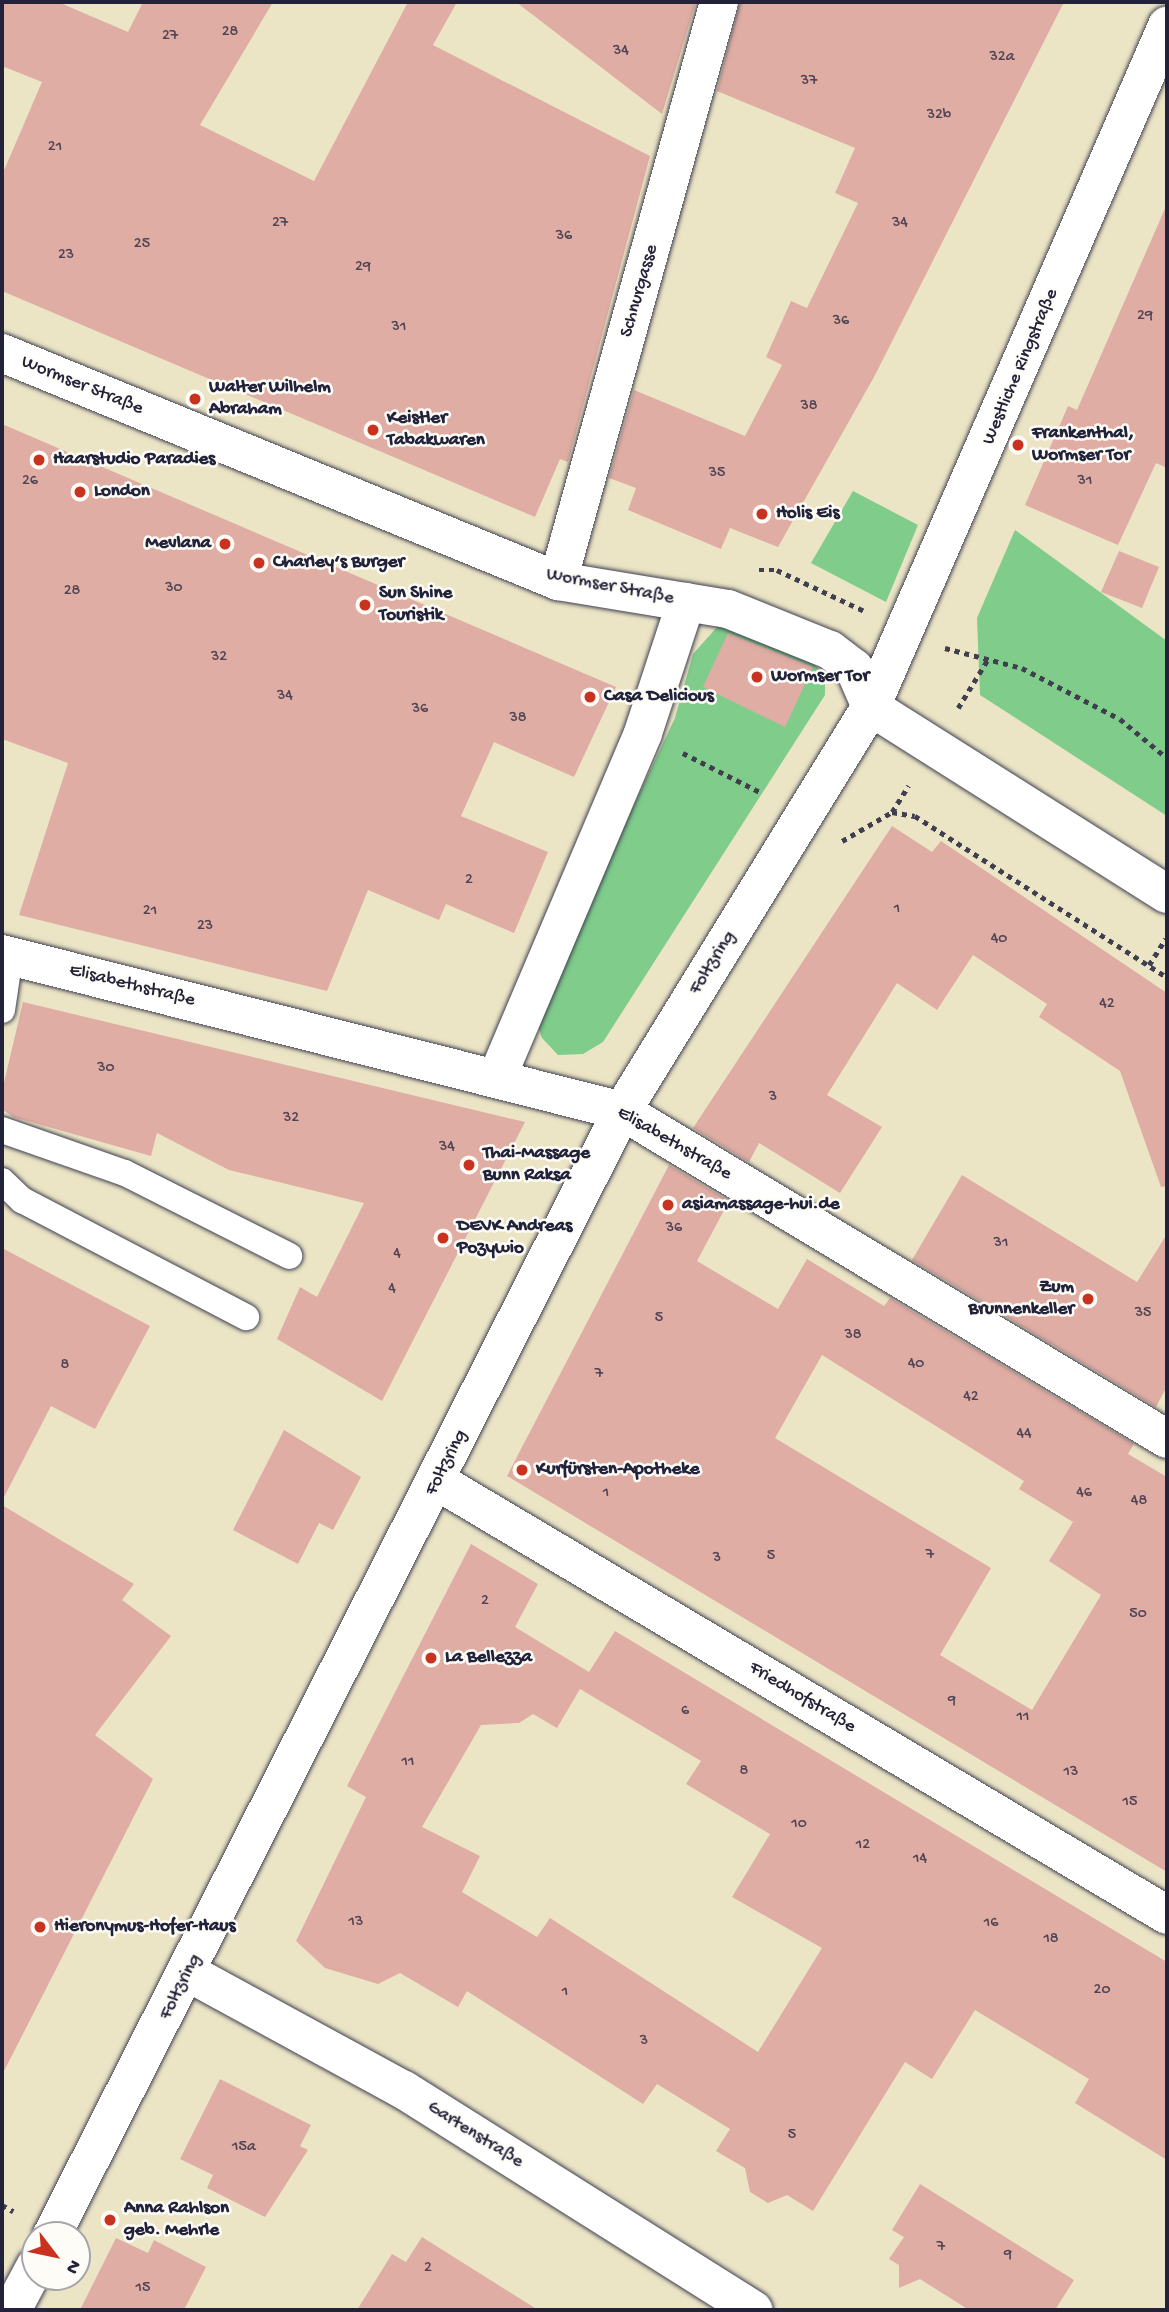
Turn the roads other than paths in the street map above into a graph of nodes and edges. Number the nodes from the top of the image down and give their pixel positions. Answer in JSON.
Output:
{"nodes":[{"id":1,"x":719,"y":2,"type":"edge"},
{"id":2,"x":1167,"y":26,"type":"edge"},
{"id":3,"x":2,"y":353,"type":"edge"},
{"id":4,"x":558,"y":581,"type":"junction"},
{"id":5,"x":686,"y":602,"type":"junction"},
{"id":6,"x":871,"y":707,"type":"junction"},
{"id":7,"x":1167,"y":894,"type":"edge"},
{"id":8,"x":6,"y":955,"type":"edge"},
{"id":9,"x":2,"y":1010,"type":"edge"},
{"id":10,"x":498,"y":1075,"type":"junction"},
{"id":11,"x":622,"y":1111,"type":"junction"},
{"id":12,"x":2,"y":1130,"type":"edge"},
{"id":13,"x":2,"y":1181,"type":"edge"},
{"id":14,"x":289,"y":1256,"type":"dead end"},
{"id":15,"x":246,"y":1317,"type":"dead end"},
{"id":16,"x":1167,"y":1439,"type":"edge"},
{"id":17,"x":437,"y":1481,"type":"junction"},
{"id":18,"x":1167,"y":1914,"type":"edge"},
{"id":19,"x":189,"y":1973,"type":"junction"},
{"id":20,"x":59,"y":2221,"type":"edge"},
{"id":21,"x":22,"y":2291,"type":"edge"},
{"id":22,"x":12,"y":2310,"type":"edge"},
{"id":23,"x":754,"y":2310,"type":"edge"}],
"edges":[{"from":1,"to":4,"type":"street","name":"Schnurgasse"},
{"from":2,"to":6,"type":"street","name":"Westliche Ringstraße"},
{"from":3,"to":4,"type":"street","name":"Wormser Straße"},
{"from":4,"to":5,"type":"street","name":"Wormser Straße"},
{"from":5,"to":6,"type":"street","name":"Wormser Straße"},
{"from":5,"to":10,"type":"street"},
{"from":6,"to":7,"type":"street"},
{"from":6,"to":11,"type":"street","name":"Foltzring"},
{"from":8,"to":9,"type":"lane"},
{"from":8,"to":10,"type":"street","name":"Elisabethstraße"},
{"from":10,"to":11,"type":"street","name":"Elisabethstraße"},
{"from":11,"to":16,"type":"street","name":"Elisabethstraße"},
{"from":11,"to":17,"type":"street","name":"Foltzring"},
{"from":12,"to":14,"type":"lane"},
{"from":13,"to":15,"type":"lane"},
{"from":17,"to":18,"type":"street","name":"Friedhofstraße"},
{"from":17,"to":19,"type":"street","name":"Foltzring"},
{"from":19,"to":20,"type":"street","name":"Foltzring"},
{"from":19,"to":23,"type":"street","name":"Gartenstraße"},
{"from":21,"to":22,"type":"street"}]}
